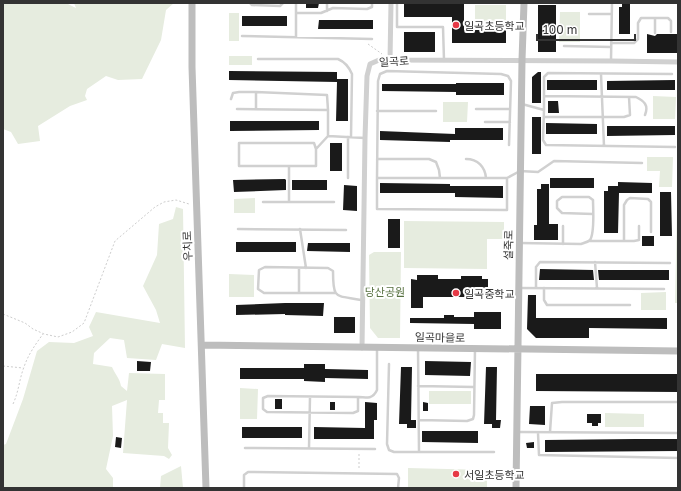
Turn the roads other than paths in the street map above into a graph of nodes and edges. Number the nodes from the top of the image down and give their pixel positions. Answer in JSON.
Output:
{"nodes":[{"id":1,"x":192,"y":3,"type":"edge"},
{"id":2,"x":250,"y":3,"type":"edge"},
{"id":3,"x":283,"y":3,"type":"edge"},
{"id":4,"x":296,"y":3,"type":"edge"},
{"id":5,"x":327,"y":3,"type":"edge"},
{"id":6,"x":372,"y":3,"type":"edge"},
{"id":7,"x":391,"y":3,"type":"edge"},
{"id":8,"x":397,"y":3,"type":"edge"},
{"id":9,"x":524,"y":3,"type":"edge"},
{"id":10,"x":612,"y":3,"type":"edge"},
{"id":11,"x":327,"y":11,"type":"junction"},
{"id":12,"x":296,"y":12,"type":"junction"},
{"id":13,"x":589,"y":14,"type":"dead end"},
{"id":14,"x":611,"y":14,"type":"junction"},
{"id":15,"x":655,"y":18,"type":"junction"},
{"id":16,"x":671,"y":32,"type":"dead end"},
{"id":17,"x":655,"y":33,"type":"dead end"},
{"id":18,"x":242,"y":36,"type":"dead end"},
{"id":19,"x":296,"y":37,"type":"junction"},
{"id":20,"x":372,"y":39,"type":"dead end"},
{"id":21,"x":611,"y":43,"type":"junction"},
{"id":22,"x":564,"y":46,"type":"dead end"},
{"id":23,"x":611,"y":47,"type":"junction"},
{"id":24,"x":258,"y":58,"type":"dead end"},
{"id":25,"x":390,"y":60,"type":"junction"},
{"id":26,"x":444,"y":60,"type":"junction"},
{"id":27,"x":522,"y":60,"type":"junction"},
{"id":28,"x":611,"y":61,"type":"junction"},
{"id":29,"x":678,"y":62,"type":"edge"},
{"id":30,"x":601,"y":74,"type":"junction"},
{"id":31,"x":672,"y":74,"type":"dead end"},
{"id":32,"x":256,"y":92,"type":"junction"},
{"id":33,"x":544,"y":96,"type":"junction"},
{"id":34,"x":603,"y":96,"type":"junction"},
{"id":35,"x":629,"y":97,"type":"junction"},
{"id":36,"x":231,"y":99,"type":"dead end"},
{"id":37,"x":521,"y":103,"type":"junction"},
{"id":38,"x":237,"y":109,"type":"dead end"},
{"id":39,"x":256,"y":109,"type":"junction"},
{"id":40,"x":476,"y":109,"type":"dead end"},
{"id":41,"x":510,"y":109,"type":"junction"},
{"id":42,"x":328,"y":110,"type":"junction"},
{"id":43,"x":377,"y":110,"type":"junction"},
{"id":44,"x":436,"y":110,"type":"dead end"},
{"id":45,"x":544,"y":110,"type":"junction"},
{"id":46,"x":645,"y":115,"type":"dead end"},
{"id":47,"x":544,"y":117,"type":"junction"},
{"id":48,"x":603,"y":117,"type":"junction"},
{"id":49,"x":485,"y":122,"type":"dead end"},
{"id":50,"x":510,"y":122,"type":"junction"},
{"id":51,"x":328,"y":136,"type":"junction"},
{"id":52,"x":350,"y":137,"type":"junction"},
{"id":53,"x":365,"y":138,"type":"junction"},
{"id":54,"x":509,"y":145,"type":"dead end"},
{"id":55,"x":604,"y":146,"type":"junction"},
{"id":56,"x":675,"y":147,"type":"dead end"},
{"id":57,"x":316,"y":149,"type":"junction"},
{"id":58,"x":377,"y":159,"type":"junction"},
{"id":59,"x":466,"y":159,"type":"dead end"},
{"id":60,"x":642,"y":163,"type":"dead end"},
{"id":61,"x":289,"y":166,"type":"junction"},
{"id":62,"x":520,"y":171,"type":"junction"},
{"id":63,"x":348,"y":178,"type":"dead end"},
{"id":64,"x":377,"y":178,"type":"junction"},
{"id":65,"x":440,"y":178,"type":"junction"},
{"id":66,"x":486,"y":178,"type":"junction"},
{"id":67,"x":507,"y":178,"type":"junction"},
{"id":68,"x":263,"y":202,"type":"dead end"},
{"id":69,"x":289,"y":202,"type":"junction"},
{"id":70,"x":334,"y":202,"type":"dead end"},
{"id":71,"x":593,"y":214,"type":"junction"},
{"id":72,"x":563,"y":226,"type":"dead end"},
{"id":73,"x":639,"y":226,"type":"dead end"},
{"id":74,"x":238,"y":229,"type":"dead end"},
{"id":75,"x":300,"y":229,"type":"junction"},
{"id":76,"x":346,"y":230,"type":"dead end"},
{"id":77,"x":650,"y":232,"type":"dead end"},
{"id":78,"x":589,"y":241,"type":"junction"},
{"id":79,"x":624,"y":241,"type":"junction"},
{"id":80,"x":520,"y":243,"type":"junction"},
{"id":81,"x":563,"y":244,"type":"junction"},
{"id":82,"x":595,"y":262,"type":"junction"},
{"id":83,"x":670,"y":263,"type":"dead end"},
{"id":84,"x":299,"y":268,"type":"junction"},
{"id":85,"x":306,"y":268,"type":"junction"},
{"id":86,"x":518,"y":288,"type":"junction"},
{"id":87,"x":536,"y":288,"type":"junction"},
{"id":88,"x":544,"y":288,"type":"junction"},
{"id":89,"x":597,"y":288,"type":"junction"},
{"id":90,"x":664,"y":289,"type":"dead end"},
{"id":91,"x":299,"y":293,"type":"junction"},
{"id":92,"x":335,"y":293,"type":"junction"},
{"id":93,"x":362,"y":300,"type":"junction"},
{"id":94,"x":630,"y":305,"type":"dead end"},
{"id":95,"x":202,"y":345,"type":"junction"},
{"id":96,"x":377,"y":347,"type":"junction"},
{"id":97,"x":362,"y":348,"type":"junction"},
{"id":98,"x":418,"y":348,"type":"junction"},
{"id":99,"x":475,"y":349,"type":"junction"},
{"id":100,"x":517,"y":349,"type":"junction"},
{"id":101,"x":678,"y":350,"type":"edge"},
{"id":102,"x":390,"y":364,"type":"dead end"},
{"id":103,"x":418,"y":386,"type":"junction"},
{"id":104,"x":474,"y":387,"type":"junction"},
{"id":105,"x":310,"y":397,"type":"junction"},
{"id":106,"x":358,"y":398,"type":"junction"},
{"id":107,"x":678,"y":402,"type":"edge"},
{"id":108,"x":310,"y":413,"type":"junction"},
{"id":109,"x":419,"y":420,"type":"junction"},
{"id":110,"x":516,"y":432,"type":"junction"},
{"id":111,"x":550,"y":432,"type":"junction"},
{"id":112,"x":538,"y":433,"type":"junction"},
{"id":113,"x":678,"y":433,"type":"edge"},
{"id":114,"x":245,"y":448,"type":"dead end"},
{"id":115,"x":309,"y":448,"type":"junction"},
{"id":116,"x":375,"y":449,"type":"dead end"},
{"id":117,"x":419,"y":452,"type":"junction"},
{"id":118,"x":494,"y":452,"type":"dead end"},
{"id":119,"x":678,"y":458,"type":"edge"},
{"id":120,"x":206,"y":488,"type":"edge"},
{"id":121,"x":244,"y":488,"type":"edge"},
{"id":122,"x":398,"y":488,"type":"edge"},
{"id":123,"x":516,"y":488,"type":"edge"}],
"edges":[{"from":1,"to":95,"type":"main road","name":"우치로"},
{"from":2,"to":3,"type":"lane"},
{"from":4,"to":12,"type":"lane"},
{"from":5,"to":11,"type":"lane"},
{"from":6,"to":11,"type":"lane"},
{"from":7,"to":25,"type":"street"},
{"from":8,"to":26,"type":"lane"},
{"from":9,"to":27,"type":"main road","name":"설죽로"},
{"from":10,"to":14,"type":"lane"},
{"from":11,"to":12,"type":"lane"},
{"from":12,"to":19,"type":"lane"},
{"from":13,"to":14,"type":"lane"},
{"from":14,"to":21,"type":"lane"},
{"from":15,"to":16,"type":"lane"},
{"from":15,"to":17,"type":"lane"},
{"from":15,"to":21,"type":"lane"},
{"from":18,"to":19,"type":"lane"},
{"from":19,"to":20,"type":"lane"},
{"from":21,"to":23,"type":"lane"},
{"from":22,"to":23,"type":"lane"},
{"from":23,"to":28,"type":"lane"},
{"from":24,"to":52,"type":"lane"},
{"from":25,"to":26,"type":"street","name":"일곡로"},
{"from":25,"to":53,"type":"street","name":"일곡로"},
{"from":26,"to":27,"type":"street","name":"일곡로"},
{"from":27,"to":28,"type":"street","name":"일곡로"},
{"from":27,"to":37,"type":"main road","name":"설죽로"},
{"from":28,"to":29,"type":"street","name":"일곡로"},
{"from":30,"to":31,"type":"lane"},
{"from":30,"to":33,"type":"lane"},
{"from":30,"to":34,"type":"lane"},
{"from":32,"to":36,"type":"lane"},
{"from":32,"to":39,"type":"lane"},
{"from":32,"to":42,"type":"lane"},
{"from":33,"to":34,"type":"lane"},
{"from":33,"to":45,"type":"lane"},
{"from":34,"to":35,"type":"lane"},
{"from":34,"to":48,"type":"lane"},
{"from":35,"to":46,"type":"lane"},
{"from":35,"to":48,"type":"lane"},
{"from":37,"to":45,"type":"lane"},
{"from":37,"to":62,"type":"main road","name":"설죽로"},
{"from":38,"to":39,"type":"lane"},
{"from":39,"to":42,"type":"lane"},
{"from":40,"to":41,"type":"lane"},
{"from":41,"to":43,"type":"lane"},
{"from":41,"to":50,"type":"lane"},
{"from":42,"to":51,"type":"lane"},
{"from":43,"to":44,"type":"lane"},
{"from":43,"to":58,"type":"lane"},
{"from":45,"to":47,"type":"lane"},
{"from":47,"to":48,"type":"lane"},
{"from":47,"to":55,"type":"lane"},
{"from":48,"to":55,"type":"lane"},
{"from":49,"to":50,"type":"lane"},
{"from":50,"to":54,"type":"lane"},
{"from":51,"to":52,"type":"lane"},
{"from":51,"to":57,"type":"lane"},
{"from":52,"to":53,"type":"lane"},
{"from":52,"to":63,"type":"lane"},
{"from":53,"to":93,"type":"street","name":"일곡로"},
{"from":55,"to":56,"type":"lane"},
{"from":57,"to":61,"type":"lane"},
{"from":57,"to":61,"type":"lane"},
{"from":58,"to":64,"type":"lane"},
{"from":58,"to":65,"type":"lane"},
{"from":59,"to":66,"type":"lane"},
{"from":60,"to":62,"type":"lane"},
{"from":61,"to":69,"type":"lane"},
{"from":62,"to":67,"type":"lane"},
{"from":62,"to":80,"type":"main road","name":"설죽로"},
{"from":64,"to":65,"type":"lane"},
{"from":64,"to":67,"type":"lane"},
{"from":65,"to":66,"type":"lane"},
{"from":66,"to":67,"type":"lane"},
{"from":68,"to":69,"type":"lane"},
{"from":69,"to":70,"type":"lane"},
{"from":71,"to":71,"type":"lane"},
{"from":71,"to":78,"type":"lane"},
{"from":72,"to":81,"type":"lane"},
{"from":73,"to":79,"type":"lane"},
{"from":74,"to":75,"type":"lane"},
{"from":75,"to":76,"type":"lane"},
{"from":75,"to":85,"type":"lane"},
{"from":77,"to":79,"type":"lane"},
{"from":78,"to":79,"type":"lane"},
{"from":78,"to":81,"type":"lane"},
{"from":80,"to":81,"type":"lane"},
{"from":80,"to":86,"type":"main road","name":"설죽로"},
{"from":82,"to":83,"type":"lane"},
{"from":82,"to":87,"type":"lane"},
{"from":82,"to":89,"type":"lane"},
{"from":84,"to":85,"type":"lane"},
{"from":84,"to":91,"type":"lane"},
{"from":84,"to":91,"type":"lane"},
{"from":85,"to":92,"type":"lane"},
{"from":86,"to":87,"type":"lane"},
{"from":86,"to":100,"type":"main road","name":"설죽로"},
{"from":87,"to":88,"type":"lane"},
{"from":88,"to":89,"type":"lane"},
{"from":88,"to":94,"type":"lane"},
{"from":89,"to":90,"type":"lane"},
{"from":91,"to":92,"type":"lane"},
{"from":92,"to":93,"type":"lane"},
{"from":93,"to":97,"type":"street","name":"일곡로"},
{"from":95,"to":97,"type":"main road","name":"일곡마을로"},
{"from":95,"to":120,"type":"main road","name":"우치로"},
{"from":96,"to":97,"type":"main road","name":"일곡마을로"},
{"from":96,"to":98,"type":"main road","name":"일곡마을로"},
{"from":96,"to":106,"type":"lane"},
{"from":98,"to":99,"type":"main road","name":"일곡마을로"},
{"from":98,"to":103,"type":"lane"},
{"from":99,"to":100,"type":"main road","name":"일곡마을로"},
{"from":99,"to":104,"type":"lane"},
{"from":100,"to":101,"type":"main road","name":"일곡마을로"},
{"from":100,"to":110,"type":"main road","name":"설죽로"},
{"from":102,"to":117,"type":"lane"},
{"from":103,"to":104,"type":"lane"},
{"from":103,"to":109,"type":"lane"},
{"from":104,"to":109,"type":"lane"},
{"from":105,"to":106,"type":"lane"},
{"from":105,"to":108,"type":"lane"},
{"from":105,"to":108,"type":"lane"},
{"from":106,"to":108,"type":"lane"},
{"from":107,"to":111,"type":"lane"},
{"from":108,"to":115,"type":"lane"},
{"from":109,"to":117,"type":"lane"},
{"from":110,"to":112,"type":"lane"},
{"from":110,"to":123,"type":"main road","name":"설죽로"},
{"from":111,"to":112,"type":"lane"},
{"from":111,"to":113,"type":"lane"},
{"from":112,"to":119,"type":"lane"},
{"from":114,"to":115,"type":"lane"},
{"from":115,"to":116,"type":"lane"},
{"from":117,"to":118,"type":"lane"},
{"from":121,"to":122,"type":"lane"}]}
